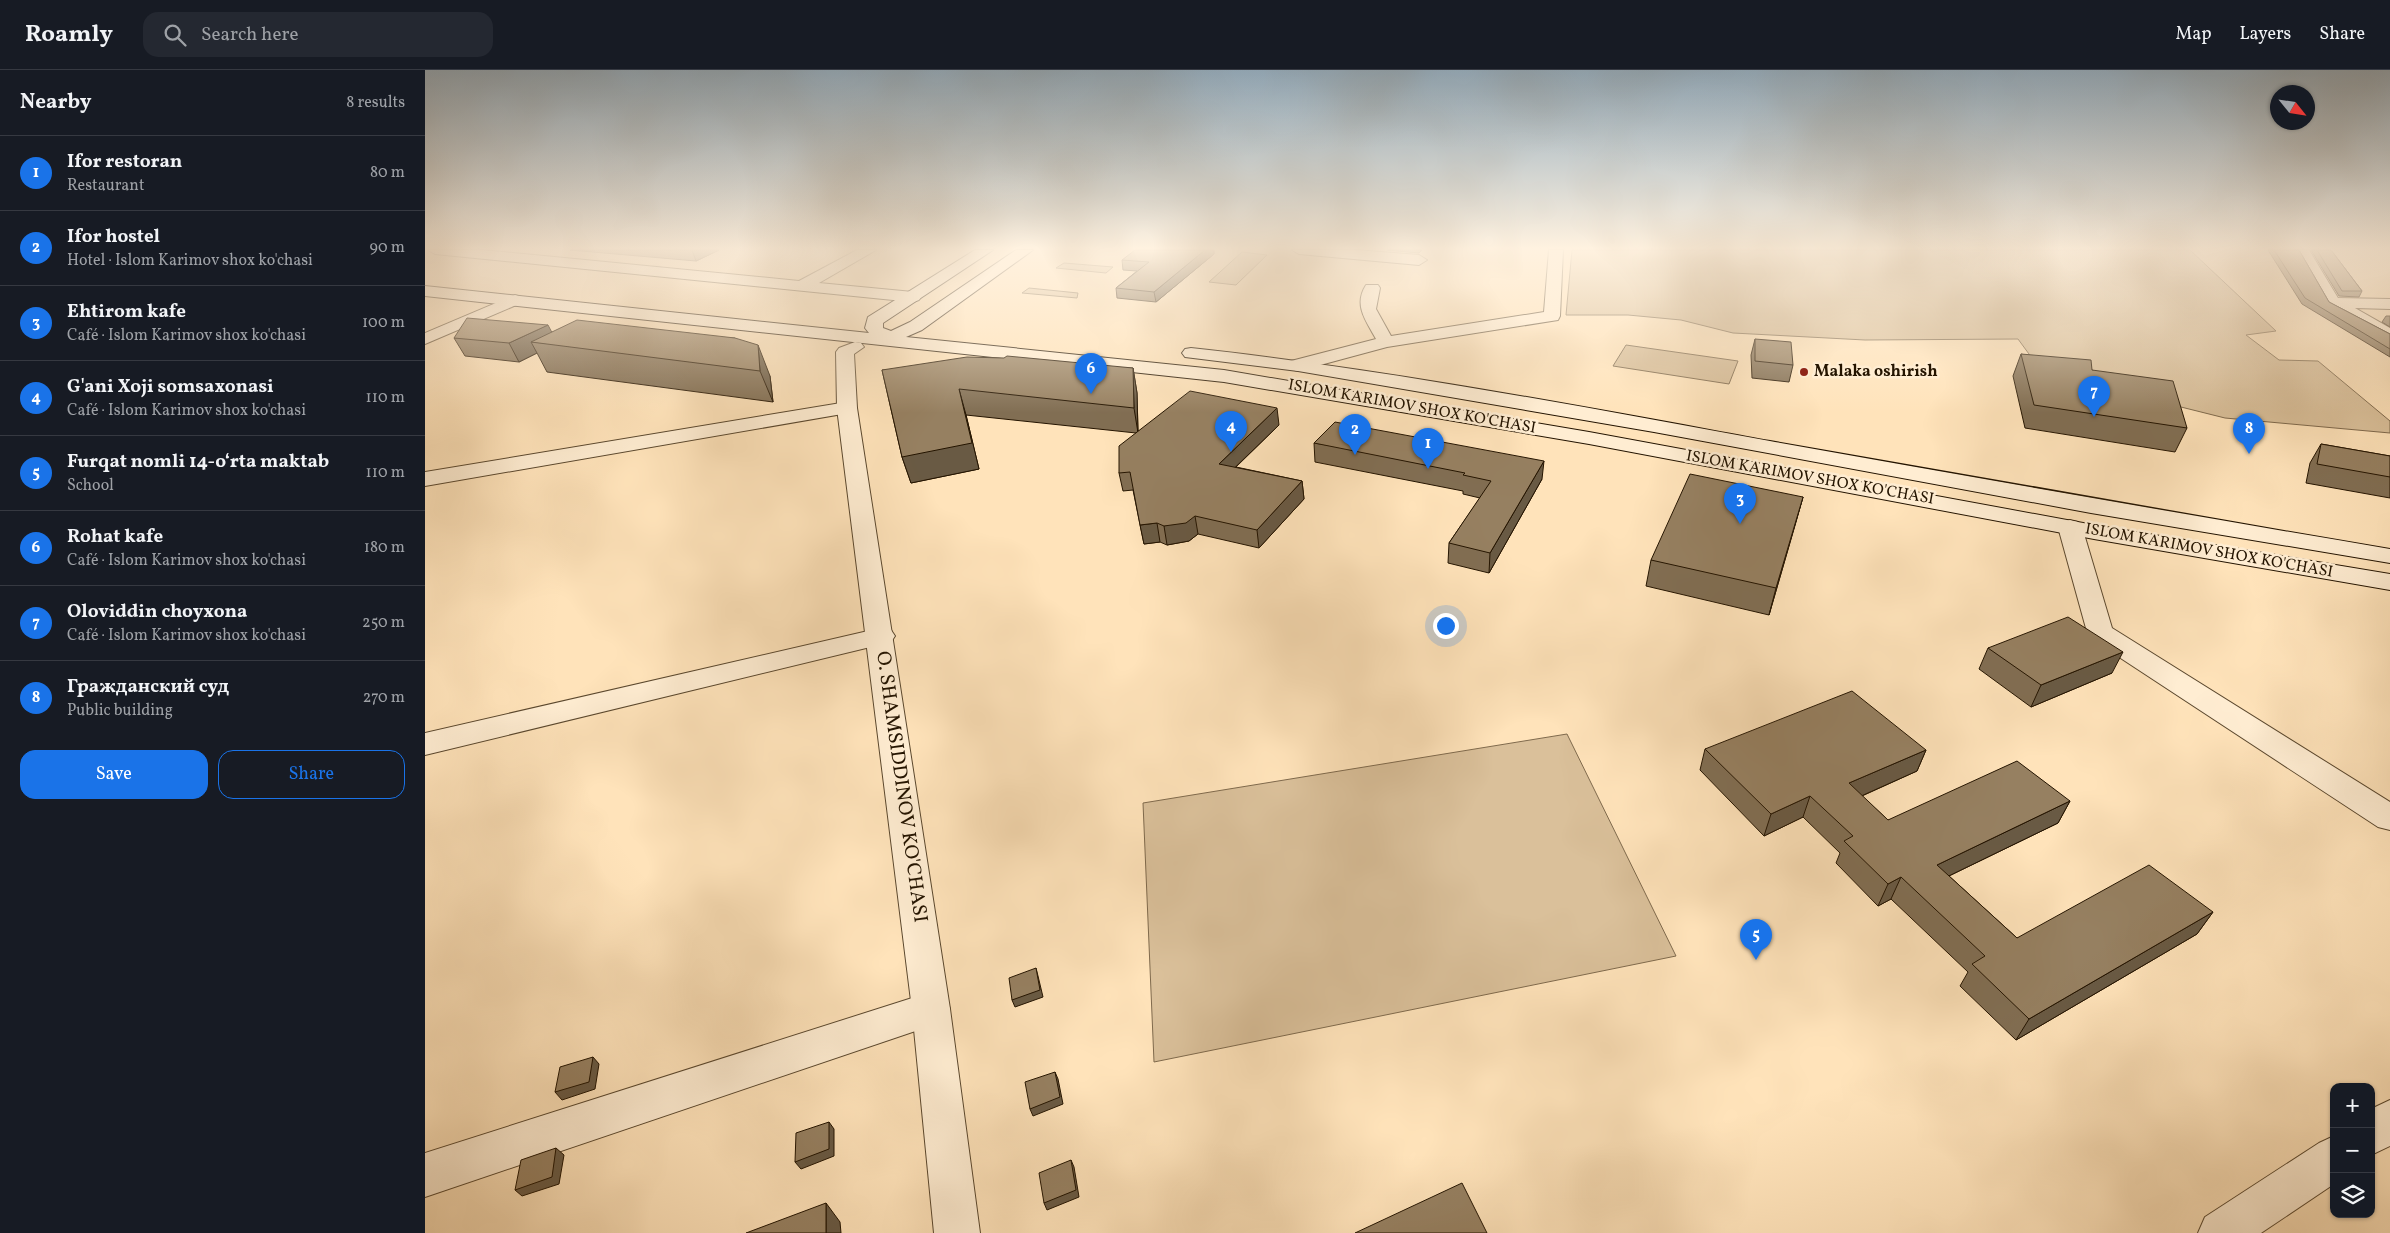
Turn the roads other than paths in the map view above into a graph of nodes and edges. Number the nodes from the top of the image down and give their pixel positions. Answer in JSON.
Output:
{"nodes":[{"id":1,"x":505,"y":304,"type":"edge"},
{"id":2,"x":550,"y":304,"type":"edge"},
{"id":3,"x":703,"y":304,"type":"edge"},
{"id":4,"x":901,"y":304,"type":"edge"},
{"id":5,"x":946,"y":304,"type":"edge"},
{"id":6,"x":1369,"y":304,"type":"edge"},
{"id":7,"x":1553,"y":304,"type":"edge"},
{"id":8,"x":2337,"y":304,"type":"edge"},
{"id":9,"x":874,"y":321,"type":"junction"},
{"id":10,"x":2390,"y":335,"type":"edge"},
{"id":11,"x":900,"y":336,"type":"junction"},
{"id":12,"x":425,"y":339,"type":"edge"},
{"id":13,"x":853,"y":341,"type":"junction"},
{"id":14,"x":1082,"y":342,"type":"dead end"},
{"id":15,"x":1386,"y":342,"type":"junction"},
{"id":16,"x":1170,"y":351,"type":"dead end"},
{"id":17,"x":1298,"y":365,"type":"junction"},
{"id":18,"x":847,"y":408,"type":"junction"},
{"id":19,"x":1859,"y":463,"type":"junction"},
{"id":20,"x":425,"y":479,"type":"edge"},
{"id":21,"x":1854,"y":486,"type":"junction"},
{"id":22,"x":2091,"y":506,"type":"junction"},
{"id":23,"x":2082,"y":529,"type":"junction"},
{"id":24,"x":2390,"y":556,"type":"edge"},
{"id":25,"x":2390,"y":582,"type":"edge"},
{"id":26,"x":881,"y":636,"type":"junction"},
{"id":27,"x":425,"y":744,"type":"edge"},
{"id":28,"x":2390,"y":818,"type":"edge"},
{"id":29,"x":931,"y":1009,"type":"junction"},
{"id":30,"x":2390,"y":1122,"type":"edge"},
{"id":31,"x":2375,"y":1131,"type":"edge"},
{"id":32,"x":2330,"y":1161,"type":"edge"},
{"id":33,"x":425,"y":1175,"type":"edge"},
{"id":34,"x":957,"y":1233,"type":"edge"},
{"id":35,"x":2221,"y":1233,"type":"edge"}],
"edges":[{"from":1,"to":12,"type":"main road"},
{"from":2,"to":13,"type":"main road","name":"ISLOM KARIMOV SHOX KO'CHASI"},
{"from":3,"to":9,"type":"main road","name":"ISLOM KARIMOV SHOX KO'CHASI"},
{"from":4,"to":9,"type":"main road"},
{"from":5,"to":11,"type":"main road"},
{"from":6,"to":15,"type":"main road"},
{"from":7,"to":15,"type":"main road"},
{"from":8,"to":10,"type":"main road"},
{"from":9,"to":11,"type":"main road","name":"ISLOM KARIMOV SHOX KO'CHASI"},
{"from":9,"to":11,"type":"main road"},
{"from":9,"to":13,"type":"main road"},
{"from":11,"to":13,"type":"main road","name":"ISLOM KARIMOV SHOX KO'CHASI"},
{"from":11,"to":14,"type":"main road","name":"ISLOM KARIMOV SHOX KO'CHASI"},
{"from":11,"to":21,"type":"main road","name":"ISLOM KARIMOV SHOX KO'CHASI"},
{"from":13,"to":18,"type":"main road","name":"O. SHAMSIDDINOV KO'CHASI"},
{"from":15,"to":17,"type":"main road"},
{"from":16,"to":17,"type":"main road","name":"ISLOM KARIMOV SHOX KO'CHASI"},
{"from":17,"to":19,"type":"main road","name":"ISLOM KARIMOV SHOX KO'CHASI"},
{"from":18,"to":20,"type":"main road"},
{"from":18,"to":26,"type":"main road","name":"O. SHAMSIDDINOV KO'CHASI"},
{"from":19,"to":21,"type":"main road"},
{"from":19,"to":22,"type":"main road","name":"ISLOM KARIMOV SHOX KO'CHASI"},
{"from":21,"to":23,"type":"main road","name":"ISLOM KARIMOV SHOX KO'CHASI"},
{"from":22,"to":23,"type":"main road"},
{"from":22,"to":24,"type":"main road","name":"ISLOM KARIMOV SHOX KO'CHASI"},
{"from":23,"to":25,"type":"main road","name":"ISLOM KARIMOV SHOX KO'CHASI"},
{"from":23,"to":28,"type":"main road"},
{"from":26,"to":27,"type":"main road"},
{"from":26,"to":29,"type":"main road","name":"O. SHAMSIDDINOV KO'CHASI"},
{"from":29,"to":33,"type":"main road"},
{"from":29,"to":34,"type":"main road","name":"O. SHAMSIDDINOV KO'CHASI"},
{"from":30,"to":31,"type":"main road"},
{"from":32,"to":35,"type":"main road"}]}
